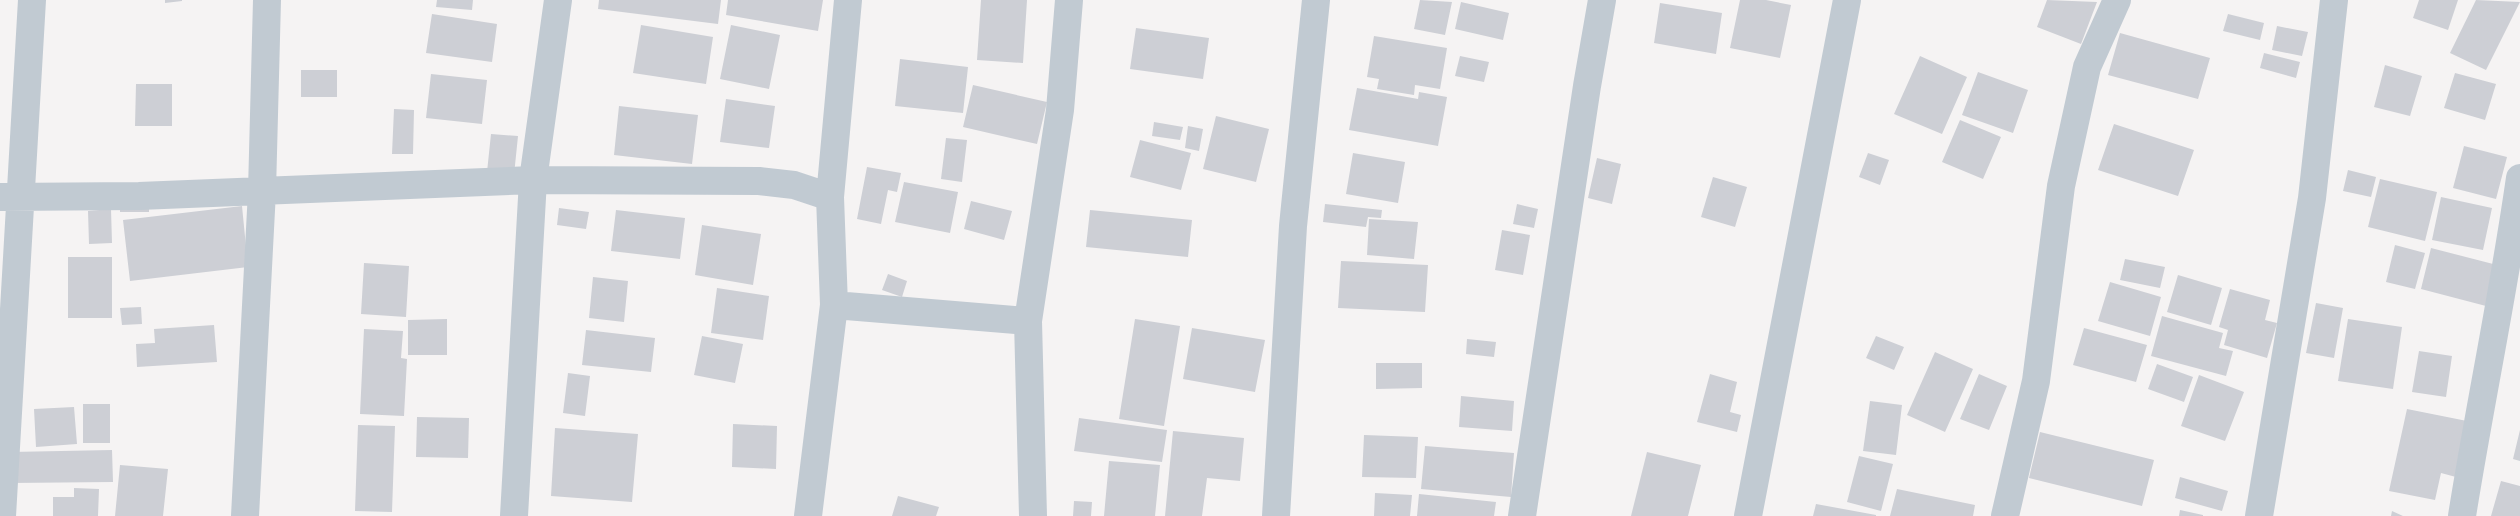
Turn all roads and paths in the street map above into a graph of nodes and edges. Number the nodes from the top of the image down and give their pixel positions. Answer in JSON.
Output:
{"nodes":[{"id":1,"x":32,"y":0,"type":"edge"},
{"id":2,"x":267,"y":0,"type":"edge"},
{"id":3,"x":558,"y":0,"type":"edge"},
{"id":4,"x":848,"y":0,"type":"edge"},
{"id":5,"x":1069,"y":0,"type":"edge"},
{"id":6,"x":1316,"y":0,"type":"edge"},
{"id":7,"x":1602,"y":0,"type":"edge"},
{"id":8,"x":1847,"y":0,"type":"edge"},
{"id":9,"x":2117,"y":0,"type":"edge"},
{"id":10,"x":2334,"y":0,"type":"edge"},
{"id":11,"x":2520,"y":178,"type":"edge"},
{"id":12,"x":533,"y":180,"type":"junction"},
{"id":13,"x":262,"y":191,"type":"junction"},
{"id":14,"x":830,"y":197,"type":"junction"},
{"id":15,"x":10,"y":198,"type":"edge"},
{"id":16,"x":834,"y":305,"type":"junction"},
{"id":17,"x":1028,"y":321,"type":"junction"},
{"id":18,"x":2,"y":516,"type":"edge"},
{"id":19,"x":246,"y":516,"type":"edge"},
{"id":20,"x":514,"y":516,"type":"edge"},
{"id":21,"x":808,"y":516,"type":"edge"},
{"id":22,"x":1033,"y":516,"type":"edge"},
{"id":23,"x":1276,"y":516,"type":"edge"},
{"id":24,"x":1522,"y":516,"type":"edge"},
{"id":25,"x":1748,"y":516,"type":"edge"},
{"id":26,"x":2005,"y":516,"type":"edge"},
{"id":27,"x":2259,"y":516,"type":"edge"},
{"id":28,"x":2462,"y":516,"type":"edge"}],
"edges":[{"from":1,"to":15,"type":"street"},
{"from":2,"to":13,"type":"street"},
{"from":3,"to":12,"type":"street"},
{"from":4,"to":14,"type":"street"},
{"from":5,"to":17,"type":"street"},
{"from":6,"to":23,"type":"street"},
{"from":7,"to":24,"type":"street"},
{"from":8,"to":25,"type":"street"},
{"from":9,"to":26,"type":"street"},
{"from":10,"to":27,"type":"street"},
{"from":11,"to":28,"type":"street"},
{"from":12,"to":13,"type":"street"},
{"from":12,"to":14,"type":"street"},
{"from":12,"to":20,"type":"street"},
{"from":13,"to":15,"type":"street"},
{"from":13,"to":19,"type":"street"},
{"from":14,"to":16,"type":"street"},
{"from":15,"to":18,"type":"street"},
{"from":16,"to":17,"type":"street"},
{"from":16,"to":21,"type":"street"},
{"from":17,"to":22,"type":"street"}]}
